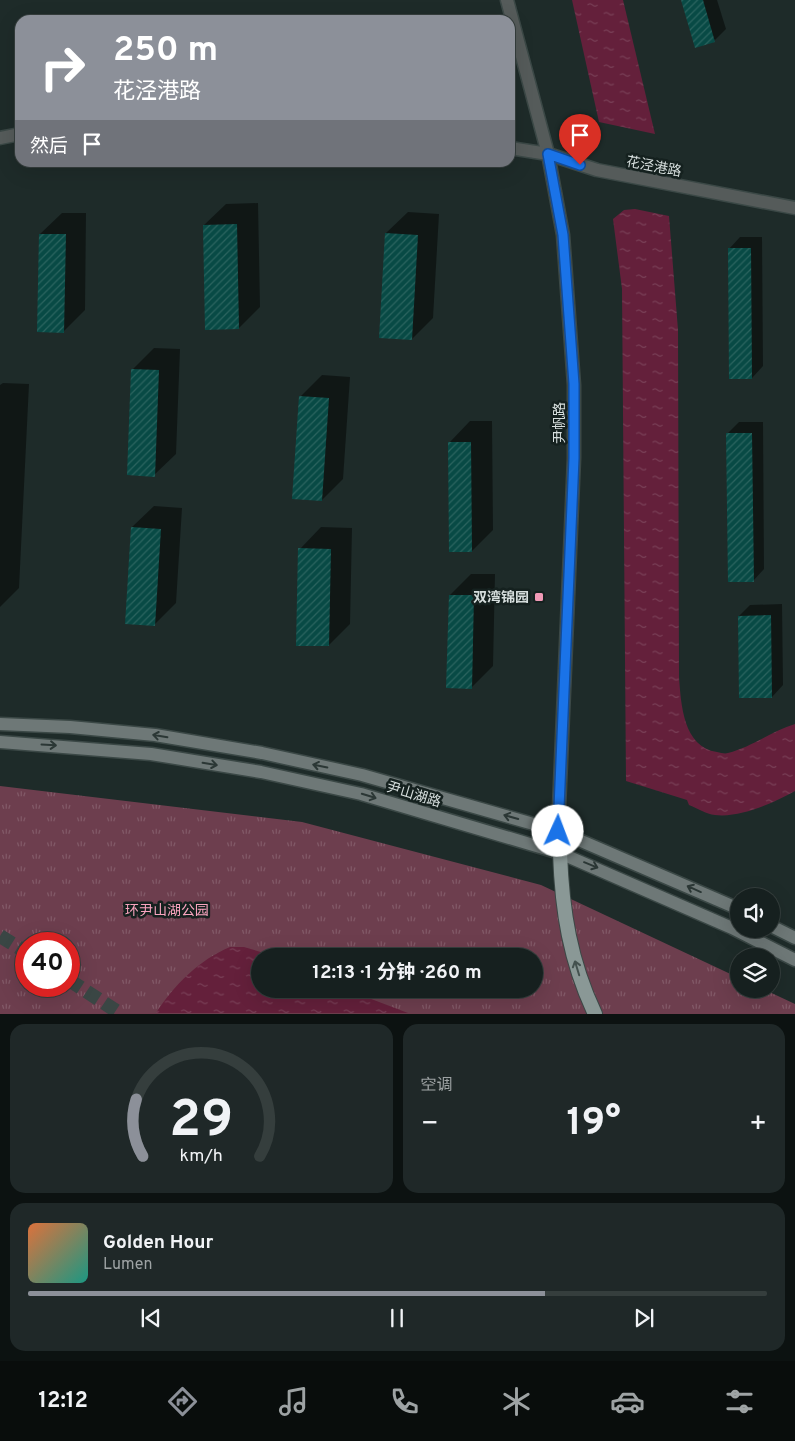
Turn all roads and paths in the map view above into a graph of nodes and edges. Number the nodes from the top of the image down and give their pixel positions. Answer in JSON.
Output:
{"nodes":[{"id":1,"x":507,"y":0,"type":"edge"},
{"id":2,"x":511,"y":15,"type":"edge"},
{"id":3,"x":515,"y":30,"type":"edge"},
{"id":4,"x":15,"y":135,"type":"edge"},
{"id":5,"x":0,"y":138,"type":"edge"},
{"id":6,"x":515,"y":149,"type":"edge"},
{"id":7,"x":548,"y":154,"type":"junction"},
{"id":8,"x":795,"y":208,"type":"edge"},
{"id":9,"x":0,"y":724,"type":"edge"},
{"id":10,"x":0,"y":742,"type":"edge"},
{"id":11,"x":558,"y":831,"type":"junction"},
{"id":12,"x":560,"y":853,"type":"junction"},
{"id":13,"x":730,"y":905,"type":"edge"},
{"id":14,"x":780,"y":930,"type":"edge"},
{"id":15,"x":795,"y":938,"type":"edge"},
{"id":16,"x":795,"y":960,"type":"edge"},
{"id":17,"x":595,"y":1014,"type":"edge"}],
"edges":[{"from":1,"to":2,"type":"street","name":"尹帆路"},
{"from":3,"to":7,"type":"street","name":"尹帆路"},
{"from":4,"to":5,"type":"street"},
{"from":6,"to":7,"type":"street","name":"花泾港路"},
{"from":7,"to":8,"type":"street","name":"花泾港路"},
{"from":7,"to":11,"type":"street","name":"尹帆路"},
{"from":11,"to":9,"type":"main road","name":"尹山湖路","one_way":true},
{"from":10,"to":12,"type":"main road","name":"尹山湖路","one_way":true},
{"from":11,"to":12,"type":"street","name":"尹帆路"},
{"from":13,"to":11,"type":"main road","name":"尹山湖路","one_way":true},
{"from":12,"to":16,"type":"main road","name":"尹山湖路","one_way":true},
{"from":17,"to":12,"type":"highway","one_way":true},
{"from":14,"to":15,"type":"main road"}]}
